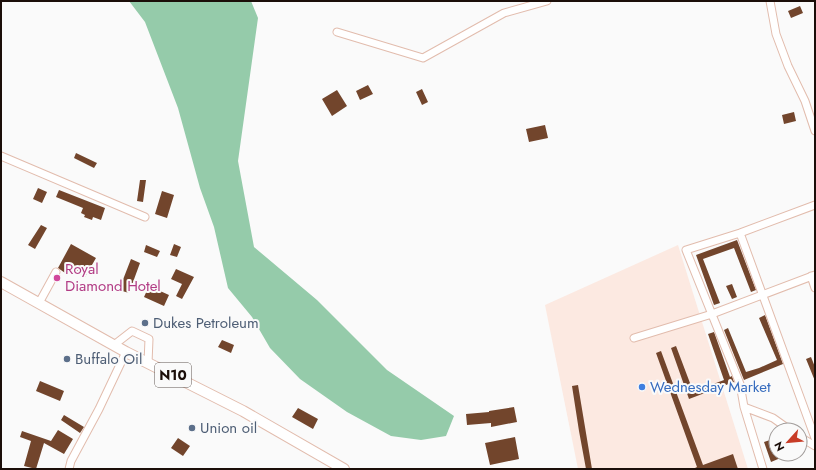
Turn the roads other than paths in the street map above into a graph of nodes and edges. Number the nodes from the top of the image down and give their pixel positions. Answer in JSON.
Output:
{"nodes":[{"id":1,"x":547,"y":1,"type":"edge"},
{"id":2,"x":770,"y":1,"type":"edge"},
{"id":3,"x":336,"y":32,"type":"dead end"},
{"id":4,"x":815,"y":131,"type":"edge"},
{"id":5,"x":1,"y":156,"type":"edge"},
{"id":6,"x":815,"y":205,"type":"edge"},
{"id":7,"x":144,"y":217,"type":"dead end"},
{"id":8,"x":740,"y":233,"type":"junction"},
{"id":9,"x":56,"y":272,"type":"dead end"},
{"id":10,"x":813,"y":276,"type":"edge"},
{"id":11,"x":1,"y":282,"type":"edge"},
{"id":12,"x":815,"y":288,"type":"edge"},
{"id":13,"x":762,"y":295,"type":"junction"},
{"id":14,"x":39,"y":303,"type":"junction"},
{"id":15,"x":712,"y":314,"type":"junction"},
{"id":16,"x":634,"y":338,"type":"dead end"},
{"id":17,"x":114,"y":345,"type":"junction"},
{"id":18,"x":126,"y":352,"type":"junction"},
{"id":19,"x":148,"y":363,"type":"junction"},
{"id":20,"x":744,"y":407,"type":"junction"},
{"id":21,"x":779,"y":422,"type":"edge"},
{"id":22,"x":815,"y":438,"type":"edge"},
{"id":23,"x":69,"y":469,"type":"edge"},
{"id":24,"x":344,"y":469,"type":"edge"},
{"id":25,"x":763,"y":469,"type":"edge"}],
"edges":[{"from":1,"to":3,"type":"street"},
{"from":2,"to":4,"type":"street"},
{"from":5,"to":7,"type":"street"},
{"from":6,"to":8,"type":"street"},
{"from":8,"to":13,"type":"street"},
{"from":8,"to":15,"type":"street"},
{"from":9,"to":14,"type":"street"},
{"from":10,"to":12,"type":"street"},
{"from":10,"to":13,"type":"street"},
{"from":11,"to":14,"type":"highway","number":"N10"},
{"from":13,"to":15,"type":"street"},
{"from":13,"to":22,"type":"street"},
{"from":14,"to":17,"type":"highway","number":"N10"},
{"from":15,"to":16,"type":"street"},
{"from":15,"to":20,"type":"street"},
{"from":17,"to":18,"type":"highway","number":"N10"},
{"from":17,"to":19,"type":"street"},
{"from":18,"to":19,"type":"highway","number":"N10"},
{"from":18,"to":23,"type":"street"},
{"from":19,"to":24,"type":"highway","number":"N10"},
{"from":20,"to":21,"type":"street"},
{"from":20,"to":25,"type":"street"}]}
